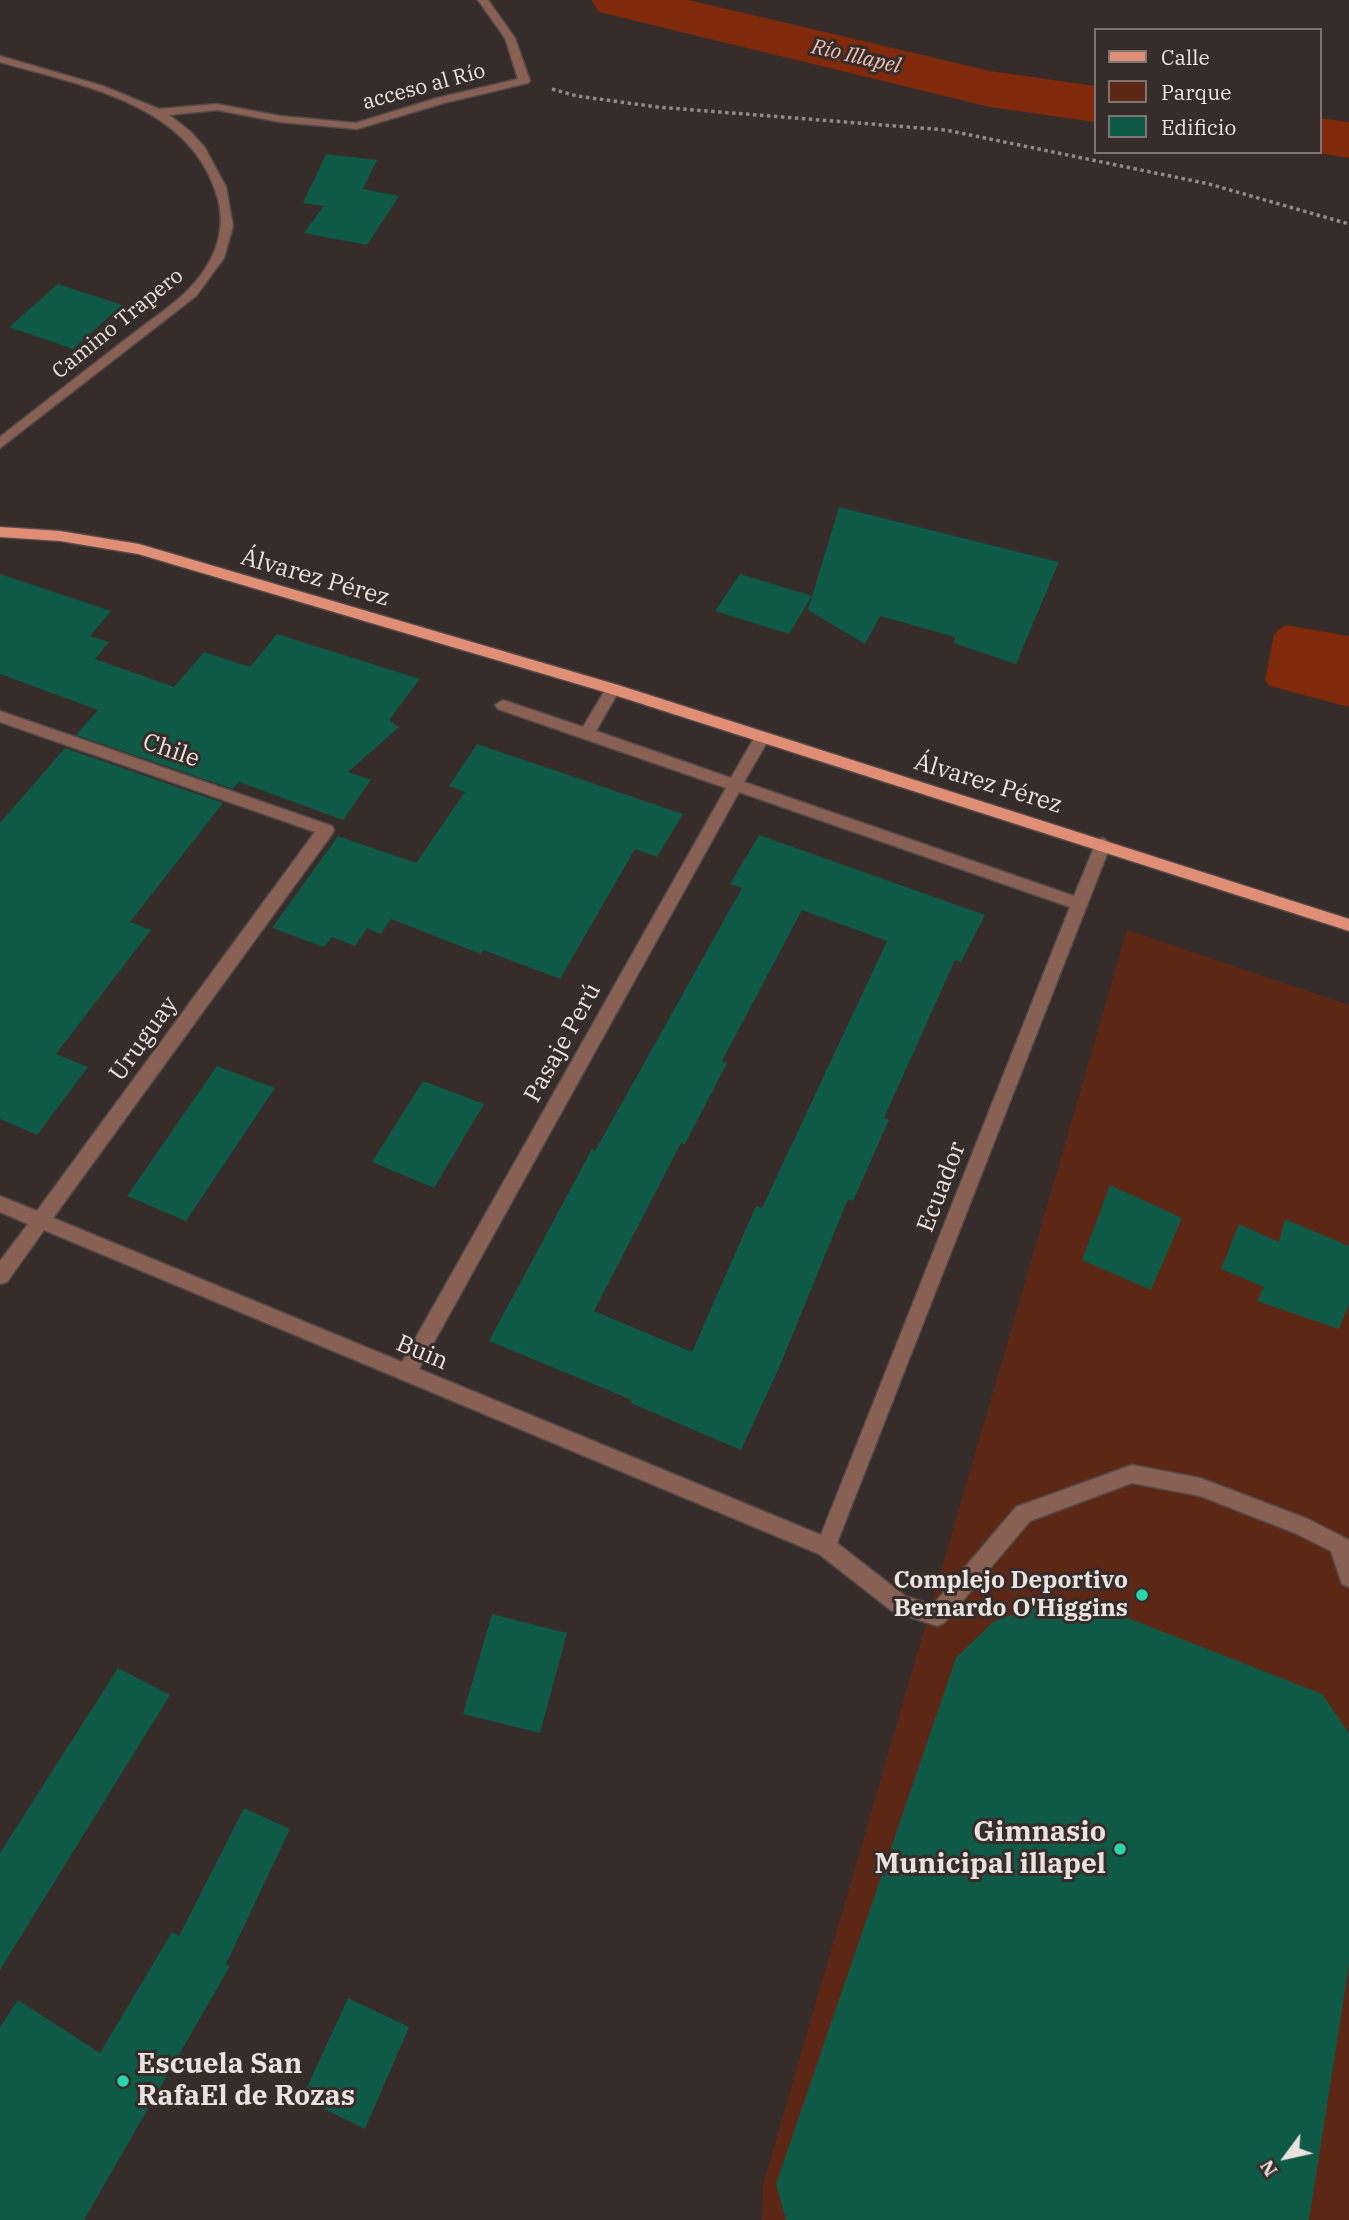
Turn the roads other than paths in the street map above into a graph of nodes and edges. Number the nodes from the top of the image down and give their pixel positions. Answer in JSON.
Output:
{"nodes":[{"id":1,"x":483,"y":0,"type":"edge"},
{"id":2,"x":0,"y":59,"type":"edge"},
{"id":3,"x":159,"y":112,"type":"junction"},
{"id":4,"x":0,"y":444,"type":"edge"},
{"id":5,"x":0,"y":532,"type":"edge"},
{"id":6,"x":614,"y":689,"type":"junction"},
{"id":7,"x":503,"y":705,"type":"dead end"},
{"id":8,"x":0,"y":716,"type":"edge"},
{"id":9,"x":587,"y":734,"type":"junction"},
{"id":10,"x":762,"y":737,"type":"junction"},
{"id":11,"x":735,"y":785,"type":"junction"},
{"id":12,"x":326,"y":830,"type":"joint"},
{"id":13,"x":1103,"y":844,"type":"junction"},
{"id":14,"x":1079,"y":904,"type":"junction"},
{"id":15,"x":1349,"y":925,"type":"edge"},
{"id":16,"x":0,"y":1204,"type":"edge"},
{"id":17,"x":41,"y":1222,"type":"junction"},
{"id":18,"x":0,"y":1276,"type":"edge"},
{"id":19,"x":407,"y":1373,"type":"junction"},
{"id":20,"x":826,"y":1547,"type":"junction"},
{"id":21,"x":1344,"y":1547,"type":"edge"},
{"id":22,"x":1349,"y":1577,"type":"edge"}],
"edges":[{"from":1,"to":3,"type":"street","name":"acceso al Río"},
{"from":2,"to":3,"type":"street","name":"Camino Trapero"},
{"from":3,"to":4,"type":"street","name":"Camino Trapero"},
{"from":5,"to":6,"type":"main road","name":"Álvarez Pérez"},
{"from":6,"to":9,"type":"street"},
{"from":6,"to":10,"type":"main road","name":"Álvarez Pérez"},
{"from":7,"to":9,"type":"street"},
{"from":8,"to":12,"type":"street","name":"Chile"},
{"from":9,"to":11,"type":"street"},
{"from":10,"to":11,"type":"street","name":"Pasaje Perú"},
{"from":10,"to":13,"type":"main road","name":"Álvarez Pérez"},
{"from":11,"to":14,"type":"street"},
{"from":11,"to":19,"type":"street","name":"Pasaje Perú"},
{"from":12,"to":17,"type":"street","name":"Uruguay"},
{"from":13,"to":14,"type":"street","name":"Ecuador"},
{"from":13,"to":15,"type":"main road","name":"Álvarez Pérez"},
{"from":14,"to":20,"type":"street","name":"Ecuador"},
{"from":16,"to":17,"type":"street","name":"Buin"},
{"from":17,"to":18,"type":"street","name":"Uruguay"},
{"from":17,"to":19,"type":"street","name":"Buin"},
{"from":19,"to":20,"type":"street","name":"Buin"},
{"from":20,"to":21,"type":"street","name":"Buin"},
{"from":21,"to":22,"type":"street"}]}
